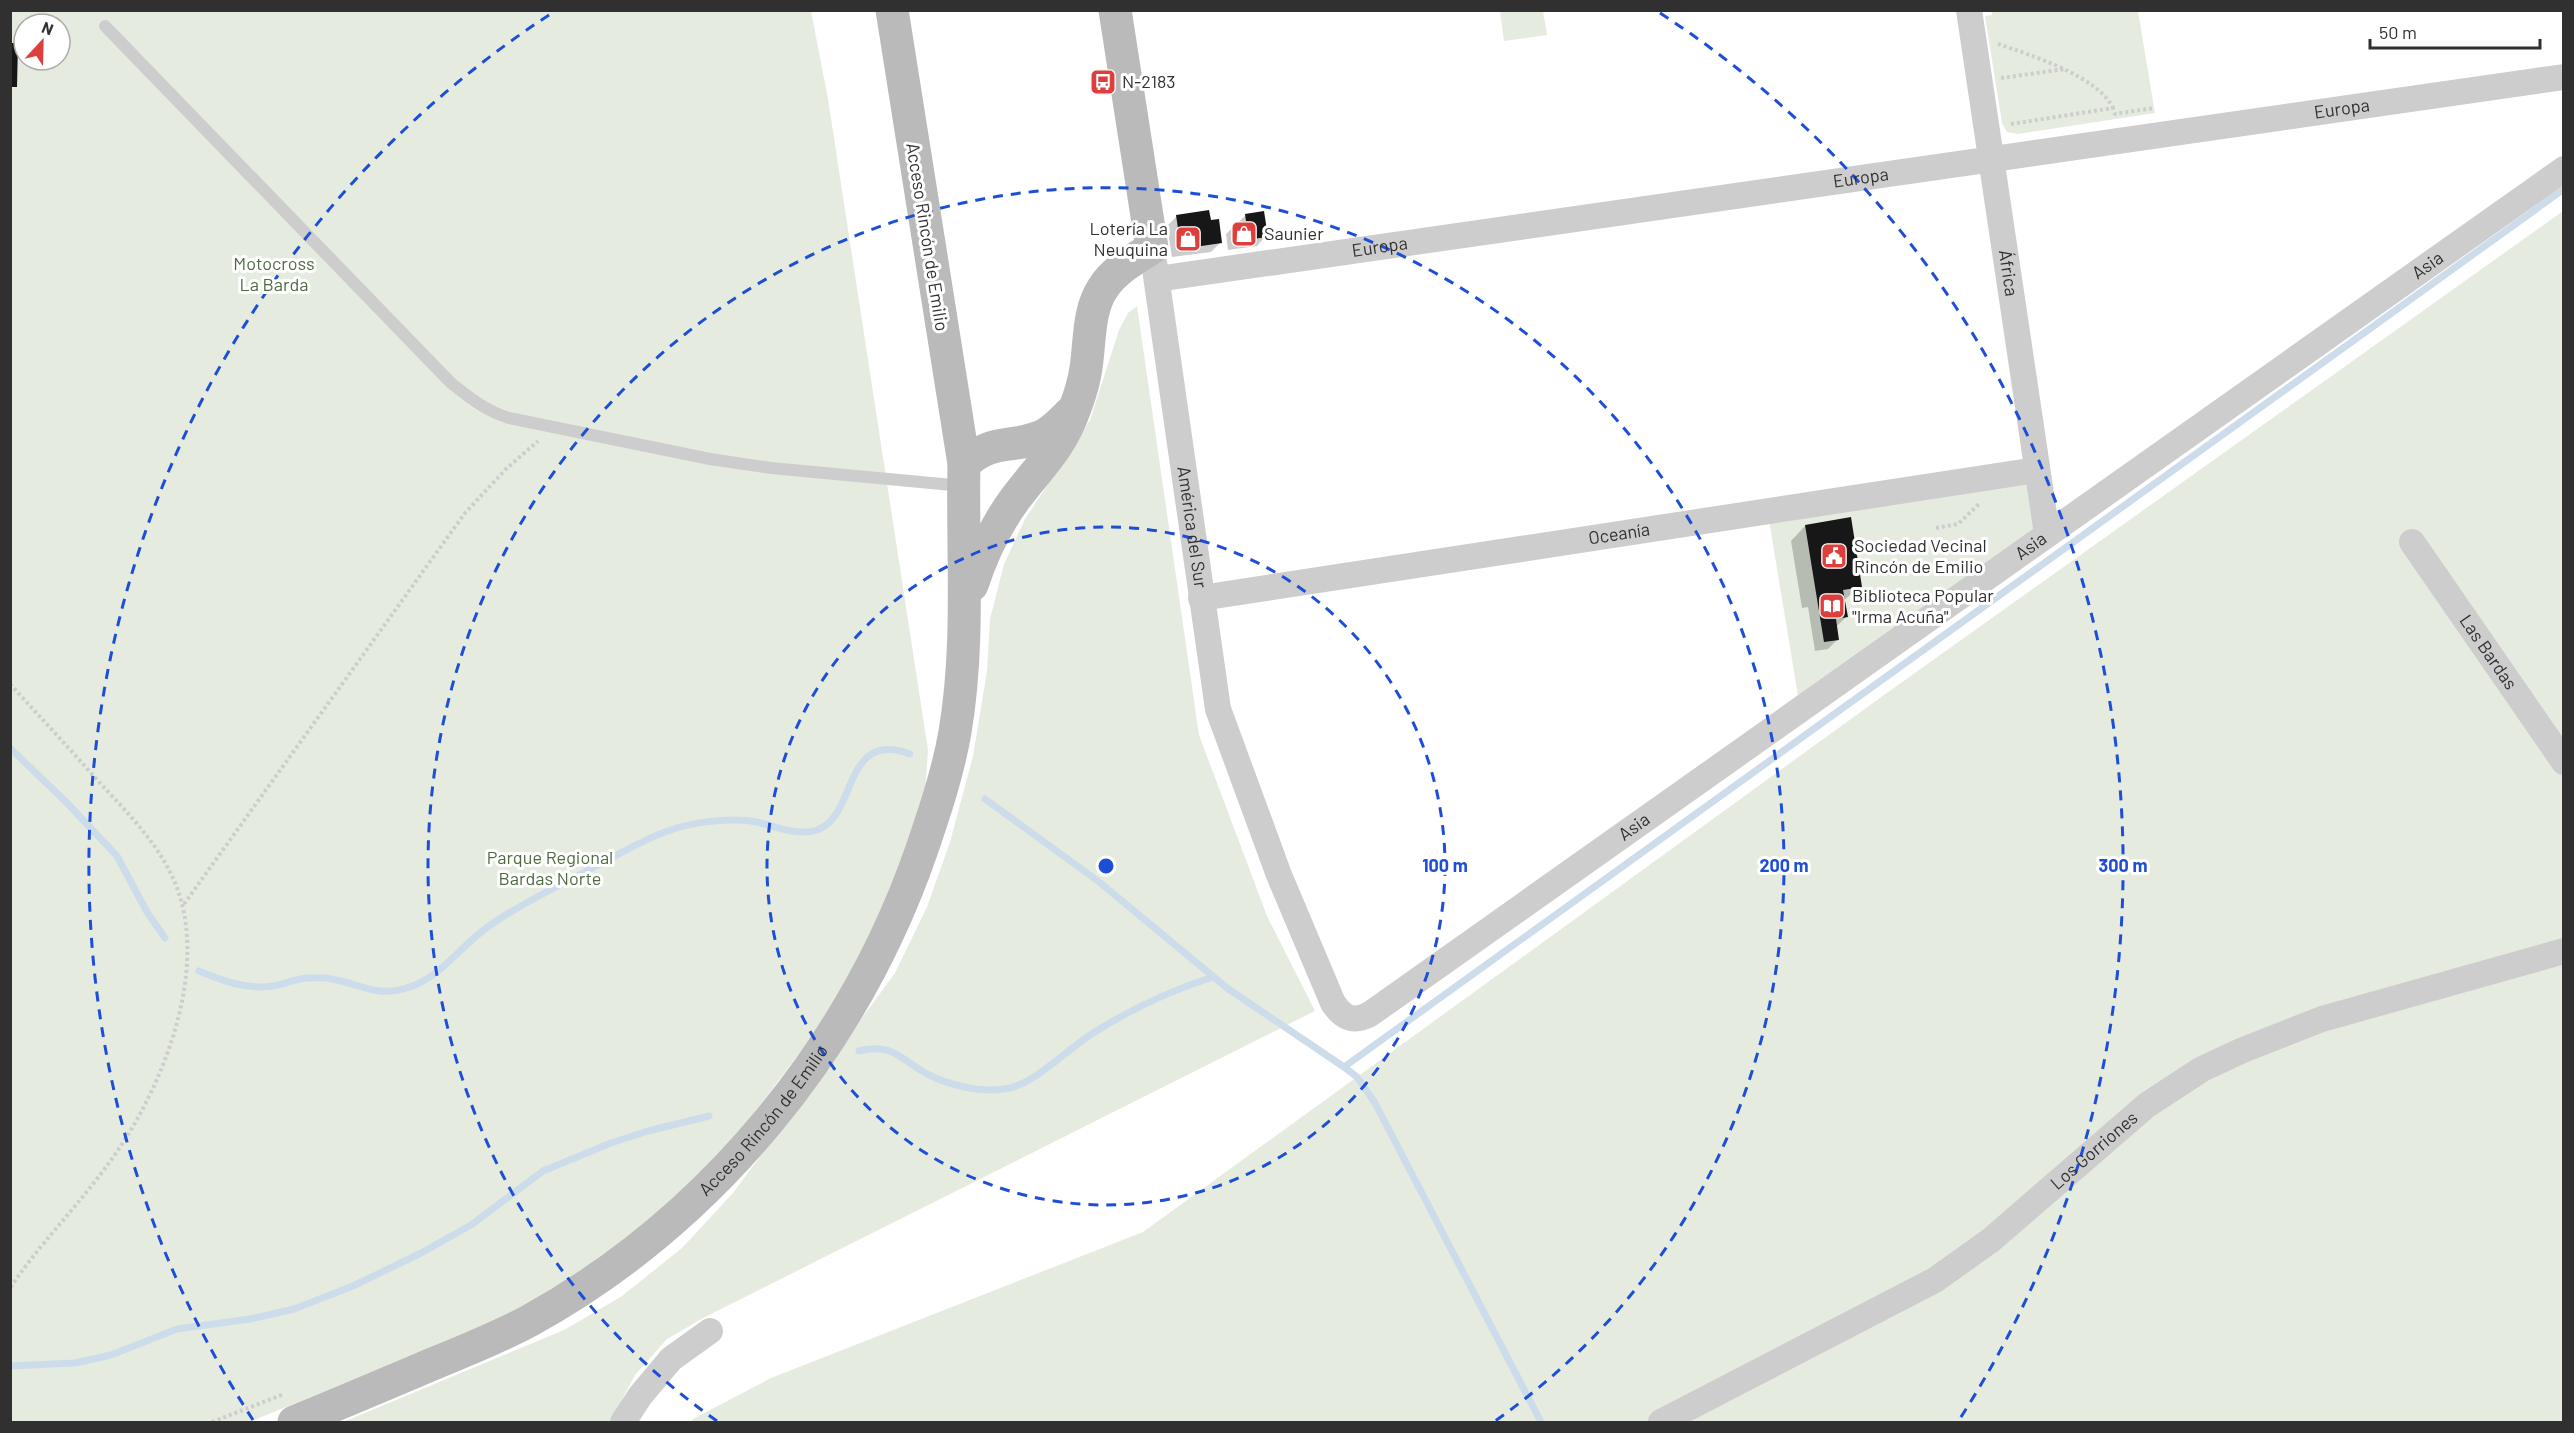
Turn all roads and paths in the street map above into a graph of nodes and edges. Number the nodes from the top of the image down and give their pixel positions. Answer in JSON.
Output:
{"nodes":[{"id":1,"x":892,"y":10,"type":"edge"},
{"id":2,"x":1115,"y":10,"type":"edge"},
{"id":3,"x":1969,"y":10,"type":"edge"},
{"id":4,"x":105,"y":26,"type":"dead end"},
{"id":5,"x":1996,"y":55,"type":"dead end"},
{"id":6,"x":1998,"y":66,"type":"dead end"},
{"id":7,"x":2066,"y":69,"type":"junction"},
{"id":8,"x":2564,"y":77,"type":"edge"},
{"id":9,"x":2000,"y":78,"type":"junction"},
{"id":10,"x":2002,"y":88,"type":"dead end"},
{"id":11,"x":2113,"y":108,"type":"junction"},
{"id":12,"x":2154,"y":108,"type":"dead end"},
{"id":13,"x":2007,"y":120,"type":"dead end"},
{"id":14,"x":1991,"y":159,"type":"junction"},
{"id":15,"x":2564,"y":169,"type":"edge"},
{"id":16,"x":1152,"y":248,"type":"junction"},
{"id":17,"x":1157,"y":279,"type":"junction"},
{"id":18,"x":1075,"y":408,"type":"junction"},
{"id":19,"x":554,"y":427,"type":"junction"},
{"id":20,"x":2037,"y":470,"type":"junction"},
{"id":21,"x":964,"y":475,"type":"junction"},
{"id":22,"x":1984,"y":499,"type":"dead end"},
{"id":23,"x":1936,"y":528,"type":"dead end"},
{"id":24,"x":2047,"y":534,"type":"junction"},
{"id":25,"x":2412,"y":542,"type":"dead end"},
{"id":26,"x":1201,"y":598,"type":"junction"},
{"id":27,"x":966,"y":603,"type":"junction"},
{"id":28,"x":10,"y":684,"type":"edge"},
{"id":29,"x":2564,"y":762,"type":"edge"},
{"id":30,"x":184,"y":905,"type":"junction"},
{"id":31,"x":2564,"y":951,"type":"edge"},
{"id":32,"x":1349,"y":1018,"type":"joint"},
{"id":33,"x":10,"y":1288,"type":"edge"},
{"id":34,"x":710,"y":1331,"type":"dead end"},
{"id":35,"x":291,"y":1407,"type":"edge"},
{"id":36,"x":212,"y":1422,"type":"edge"},
{"id":37,"x":623,"y":1422,"type":"edge"},
{"id":38,"x":1661,"y":1422,"type":"edge"}],
"edges":[{"from":1,"to":21,"type":"main road","name":"Acceso Rincón de Emilio"},
{"from":2,"to":16,"type":"main road","name":"América del Sur"},
{"from":3,"to":14,"type":"street","name":"África"},
{"from":4,"to":19,"type":"lane"},
{"from":5,"to":7,"type":"path"},
{"from":6,"to":9,"type":"path"},
{"from":7,"to":9,"type":"path"},
{"from":7,"to":11,"type":"path"},
{"from":8,"to":14,"type":"street","name":"Europa"},
{"from":9,"to":10,"type":"path"},
{"from":11,"to":12,"type":"path"},
{"from":11,"to":13,"type":"path"},
{"from":14,"to":17,"type":"street","name":"Europa"},
{"from":14,"to":20,"type":"street","name":"África"},
{"from":15,"to":24,"type":"street","name":"Asia"},
{"from":16,"to":17,"type":"street","name":"América del Sur"},
{"from":16,"to":18,"type":"main road","name":"Acceso Rincón de Emilio"},
{"from":17,"to":26,"type":"street","name":"América del Sur"},
{"from":18,"to":21,"type":"main road"},
{"from":18,"to":27,"type":"main road","name":"Acceso Rincón de Emilio"},
{"from":19,"to":21,"type":"lane"},
{"from":19,"to":30,"type":"path"},
{"from":20,"to":24,"type":"street","name":"África"},
{"from":20,"to":26,"type":"street","name":"Oceanía"},
{"from":21,"to":27,"type":"main road","name":"Acceso Rincón de Emilio"},
{"from":22,"to":23,"type":"path"},
{"from":24,"to":32,"type":"street","name":"Asia"},
{"from":25,"to":29,"type":"street","name":"Las Bardas"},
{"from":26,"to":32,"type":"street","name":"América del Sur"},
{"from":27,"to":35,"type":"main road","name":"Acceso Rincón de Emilio"},
{"from":28,"to":30,"type":"path"},
{"from":30,"to":33,"type":"path"},
{"from":31,"to":38,"type":"street","name":"Los Gorriones"},
{"from":34,"to":37,"type":"street"},
{"from":35,"to":36,"type":"path"}]}
